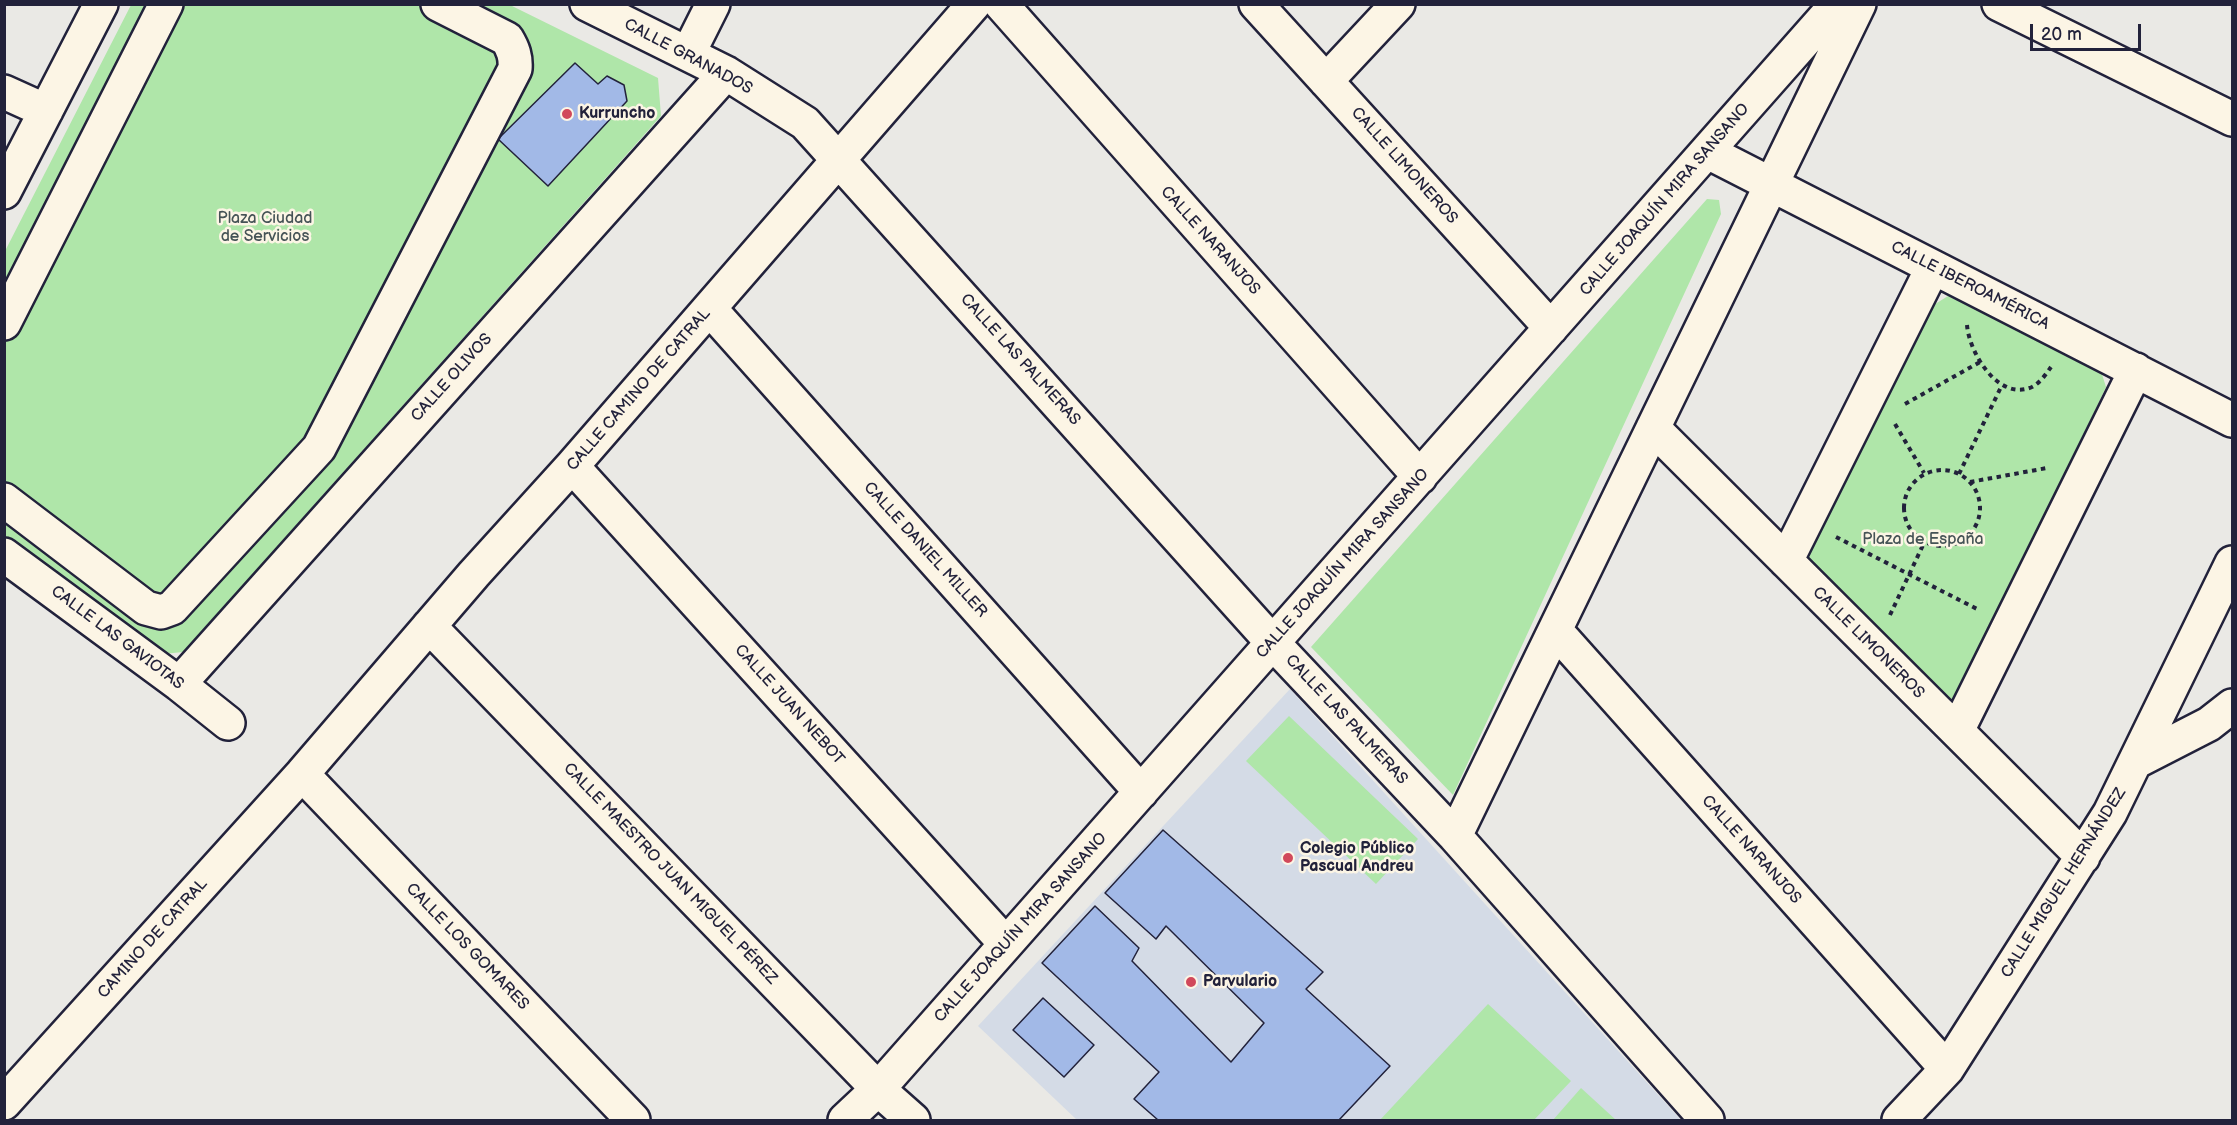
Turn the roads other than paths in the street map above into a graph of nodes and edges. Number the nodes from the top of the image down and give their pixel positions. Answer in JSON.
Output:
{"nodes":[{"id":1,"x":101,"y":4,"type":"edge"},
{"id":2,"x":166,"y":4,"type":"edge"},
{"id":3,"x":438,"y":4,"type":"edge"},
{"id":4,"x":587,"y":4,"type":"edge"},
{"id":5,"x":713,"y":4,"type":"edge"},
{"id":6,"x":974,"y":4,"type":"edge"},
{"id":7,"x":1001,"y":4,"type":"edge"},
{"id":8,"x":1256,"y":4,"type":"edge"},
{"id":9,"x":1398,"y":4,"type":"edge"},
{"id":10,"x":1837,"y":4,"type":"edge"},
{"id":11,"x":1859,"y":4,"type":"edge"},
{"id":12,"x":1999,"y":4,"type":"edge"},
{"id":13,"x":688,"y":54,"type":"junction"},
{"id":14,"x":726,"y":73,"type":"junction"},
{"id":15,"x":1326,"y":81,"type":"junction"},
{"id":16,"x":4,"y":92,"type":"edge"},
{"id":17,"x":46,"y":111,"type":"junction"},
{"id":18,"x":2232,"y":119,"type":"edge"},
{"id":19,"x":1708,"y":152,"type":"junction"},
{"id":20,"x":840,"y":160,"type":"junction"},
{"id":21,"x":1772,"y":185,"type":"junction"},
{"id":22,"x":4,"y":192,"type":"edge"},
{"id":23,"x":1934,"y":267,"type":"junction"},
{"id":24,"x":710,"y":309,"type":"junction"},
{"id":25,"x":4,"y":323,"type":"edge"},
{"id":26,"x":1551,"y":328,"type":"junction"},
{"id":27,"x":2136,"y":370,"type":"junction"},
{"id":28,"x":2232,"y":420,"type":"edge"},
{"id":29,"x":1653,"y":428,"type":"junction"},
{"id":30,"x":572,"y":466,"type":"junction"},
{"id":31,"x":1420,"y":477,"type":"junction"},
{"id":32,"x":4,"y":500,"type":"edge"},
{"id":33,"x":4,"y":555,"type":"edge"},
{"id":34,"x":1786,"y":561,"type":"junction"},
{"id":35,"x":2232,"y":563,"type":"edge"},
{"id":36,"x":429,"y":626,"type":"junction"},
{"id":37,"x":1555,"y":630,"type":"junction"},
{"id":38,"x":1273,"y":643,"type":"junction"},
{"id":39,"x":179,"y":684,"type":"junction"},
{"id":40,"x":2232,"y":706,"type":"edge"},
{"id":41,"x":228,"y":723,"type":"dead end"},
{"id":42,"x":1957,"y":731,"type":"junction"},
{"id":43,"x":2135,"y":762,"type":"junction"},
{"id":44,"x":302,"y":774,"type":"junction"},
{"id":45,"x":1141,"y":792,"type":"junction"},
{"id":46,"x":1455,"y":836,"type":"junction"},
{"id":47,"x":2083,"y":857,"type":"junction"},
{"id":48,"x":1006,"y":944,"type":"junction"},
{"id":49,"x":1947,"y":1069,"type":"junction"},
{"id":50,"x":878,"y":1089,"type":"junction"},
{"id":51,"x":4,"y":1103,"type":"edge"},
{"id":52,"x":633,"y":1120,"type":"edge"},
{"id":53,"x":845,"y":1120,"type":"edge"},
{"id":54,"x":913,"y":1120,"type":"edge"},
{"id":55,"x":1707,"y":1120,"type":"edge"},
{"id":56,"x":1899,"y":1120,"type":"edge"}],
"edges":[{"from":1,"to":17,"type":"street"},
{"from":2,"to":25,"type":"street"},
{"from":3,"to":32,"type":"street"},
{"from":4,"to":13,"type":"street","name":"CALLE GRANADOS"},
{"from":5,"to":13,"type":"street"},
{"from":6,"to":20,"type":"street","name":"CALLE CAMINO DE CATRAL"},
{"from":7,"to":31,"type":"street","name":"CALLE NARANJOS"},
{"from":8,"to":15,"type":"street","name":"CALLE LIMONEROS"},
{"from":9,"to":15,"type":"street"},
{"from":10,"to":19,"type":"street","name":"CALLE JOAQUÍN MIRA SANSANO"},
{"from":11,"to":21,"type":"street"},
{"from":12,"to":18,"type":"street"},
{"from":13,"to":14,"type":"street","name":"CALLE GRANADOS"},
{"from":14,"to":20,"type":"street","name":"CALLE GRANADOS"},
{"from":14,"to":39,"type":"street","name":"CALLE OLIVOS"},
{"from":15,"to":26,"type":"street","name":"CALLE LIMONEROS"},
{"from":16,"to":17,"type":"street"},
{"from":17,"to":22,"type":"street"},
{"from":19,"to":21,"type":"street","name":"CALLE IBEROAMÉRICA"},
{"from":19,"to":26,"type":"street","name":"CALLE JOAQUÍN MIRA SANSANO"},
{"from":20,"to":24,"type":"street","name":"CALLE CAMINO DE CATRAL"},
{"from":20,"to":38,"type":"street","name":"CALLE LAS PALMERAS"},
{"from":21,"to":23,"type":"street","name":"CALLE IBEROAMÉRICA"},
{"from":21,"to":29,"type":"street"},
{"from":23,"to":27,"type":"street","name":"CALLE IBEROAMÉRICA"},
{"from":23,"to":34,"type":"street"},
{"from":24,"to":30,"type":"street","name":"CALLE CAMINO DE CATRAL"},
{"from":24,"to":45,"type":"street","name":"CALLE DANIEL MILLER"},
{"from":26,"to":31,"type":"street","name":"CALLE JOAQUÍN MIRA SANSANO"},
{"from":27,"to":28,"type":"street","name":"CALLE IBEROAMÉRICA"},
{"from":27,"to":42,"type":"street"},
{"from":29,"to":34,"type":"street","name":"CALLE LIMONEROS"},
{"from":29,"to":37,"type":"street"},
{"from":30,"to":36,"type":"street","name":"CALLE CAMINO DE CATRAL"},
{"from":30,"to":48,"type":"street","name":"CALLE JUAN NEBOT"},
{"from":31,"to":38,"type":"street","name":"CALLE JOAQUÍN MIRA SANSANO"},
{"from":33,"to":39,"type":"street","name":"CALLE LAS GAVIOTAS"},
{"from":34,"to":42,"type":"street","name":"CALLE LIMONEROS"},
{"from":35,"to":43,"type":"street","name":"CALLE MIGUEL HERNÁNDEZ"},
{"from":36,"to":44,"type":"street","name":"CALLE CAMINO DE CATRAL"},
{"from":36,"to":50,"type":"street","name":"CALLE MAESTRO JUAN MIGUEL PÉREZ"},
{"from":37,"to":46,"type":"street"},
{"from":37,"to":49,"type":"street","name":"CALLE NARANJOS"},
{"from":38,"to":45,"type":"street","name":"CALLE JOAQUÍN MIRA SANSANO"},
{"from":38,"to":46,"type":"street","name":"CALLE LAS PALMERAS"},
{"from":39,"to":41,"type":"street","name":"CALLE LAS GAVIOTAS"},
{"from":40,"to":43,"type":"street"},
{"from":42,"to":47,"type":"street","name":"CALLE LIMONEROS"},
{"from":43,"to":47,"type":"street","name":"CALLE MIGUEL HERNÁNDEZ"},
{"from":44,"to":51,"type":"street","name":"CAMINO DE CATRAL"},
{"from":44,"to":52,"type":"street","name":"CALLE LOS GOMARES"},
{"from":45,"to":48,"type":"street","name":"CALLE JOAQUÍN MIRA SANSANO"},
{"from":46,"to":55,"type":"street","name":"CALLE LAS PALMERAS"},
{"from":47,"to":49,"type":"street","name":"CALLE MIGUEL HERNÁNDEZ"},
{"from":48,"to":50,"type":"street","name":"CALLE JOAQUÍN MIRA SANSANO"},
{"from":49,"to":56,"type":"street","name":"CALLE MIGUEL HERNÁNDEZ"},
{"from":50,"to":53,"type":"street","name":"CALLE JOAQUÍN MIRA SANSANO"},
{"from":50,"to":54,"type":"street","name":"CALLE MAESTRO JUAN MIGUEL PÉREZ"}]}
